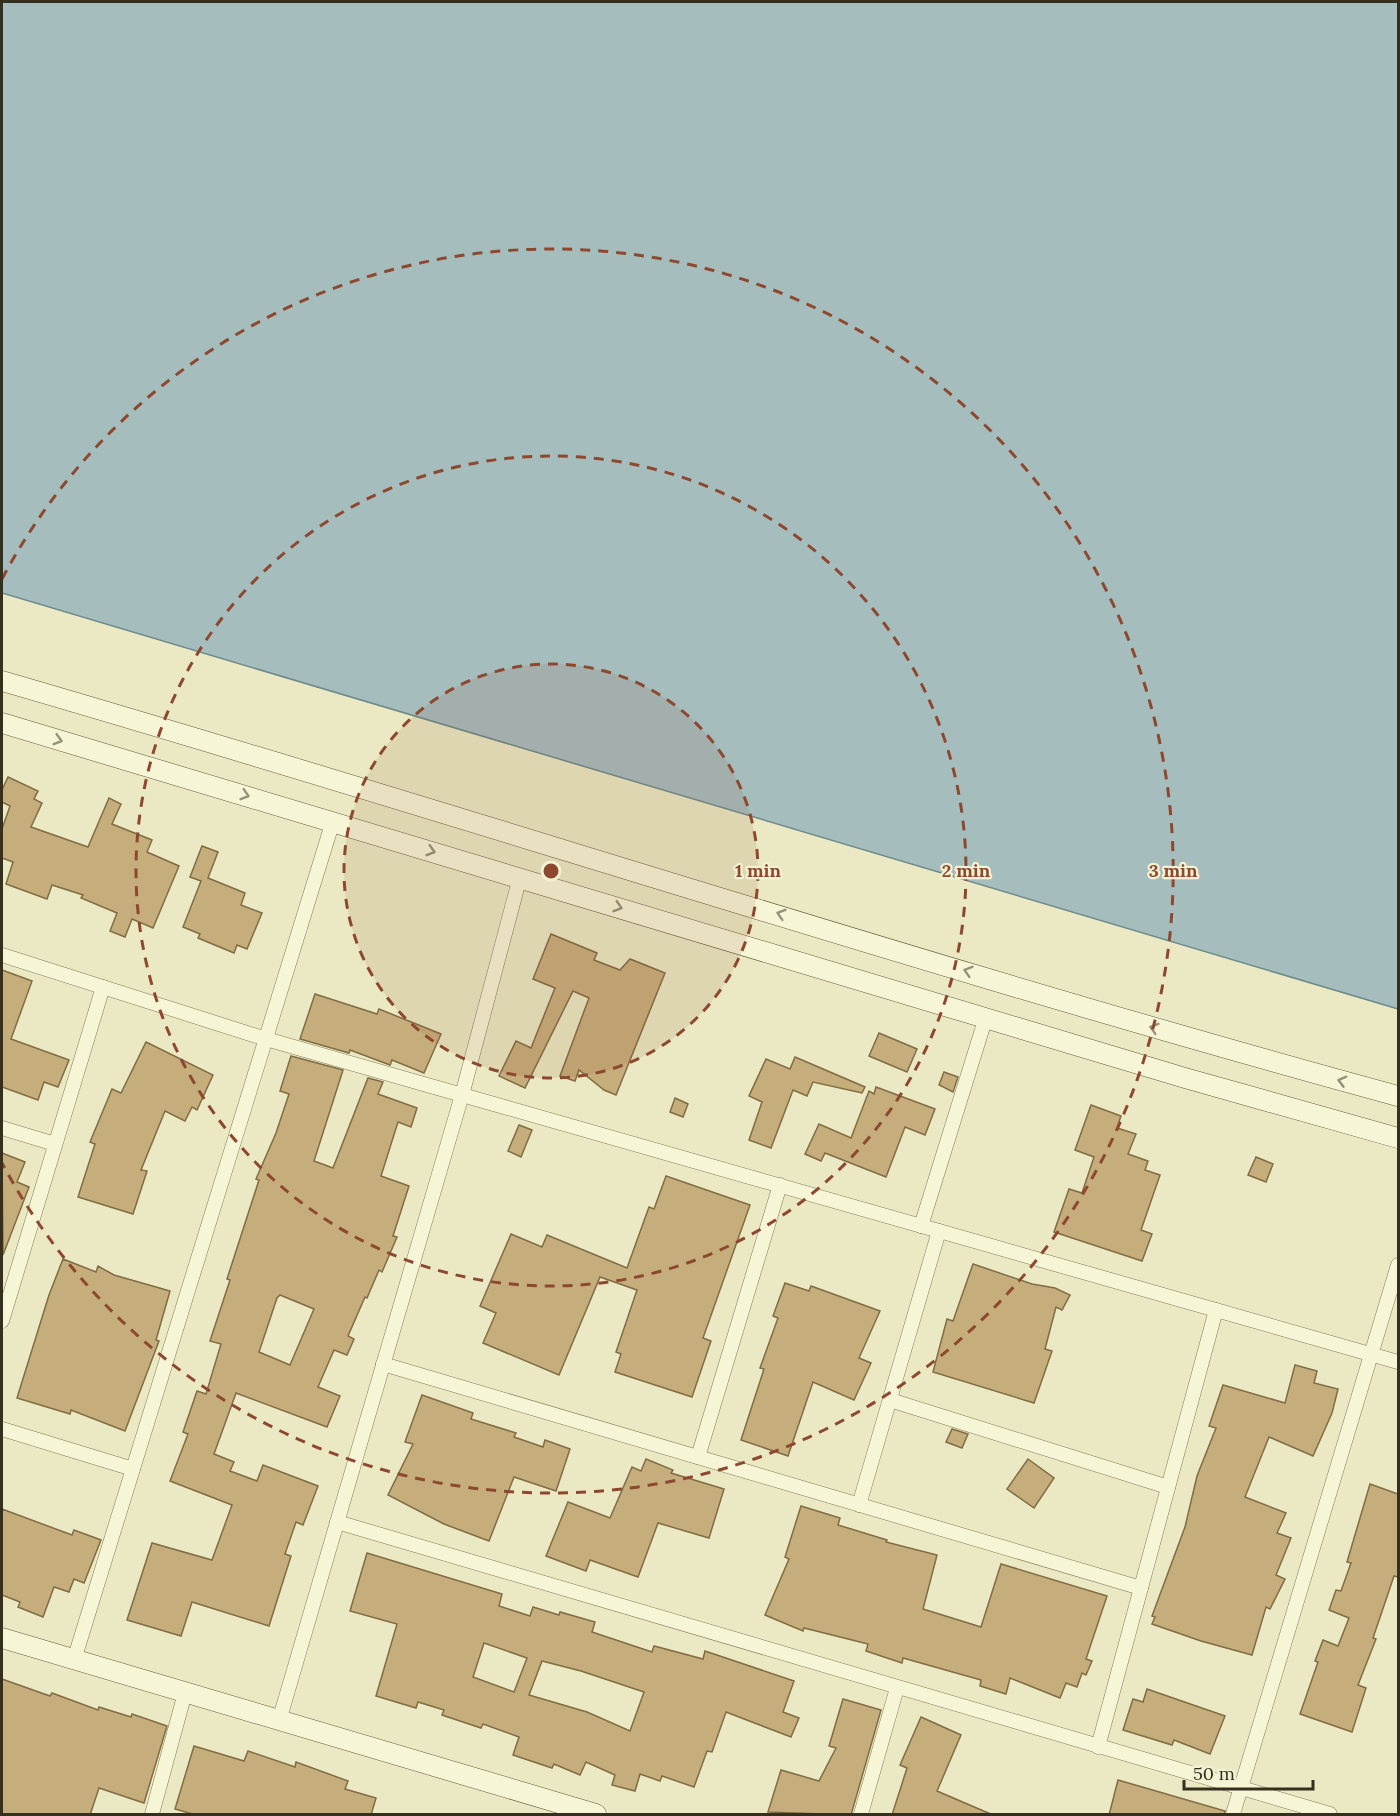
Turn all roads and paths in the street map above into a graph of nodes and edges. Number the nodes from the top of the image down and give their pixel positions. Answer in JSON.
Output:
{"nodes":[{"id":1,"x":2,"y":681,"type":"edge"},
{"id":2,"x":2,"y":723,"type":"edge"},
{"id":3,"x":333,"y":821,"type":"junction"},
{"id":4,"x":520,"y":878,"type":"junction"},
{"id":5,"x":2,"y":955,"type":"edge"},
{"id":6,"x":103,"y":987,"type":"junction"},
{"id":7,"x":986,"y":1017,"type":"junction"},
{"id":8,"x":266,"y":1038,"type":"junction"},
{"id":9,"x":462,"y":1095,"type":"junction"},
{"id":10,"x":1398,"y":1096,"type":"edge"},
{"id":11,"x":2,"y":1128,"type":"edge"},
{"id":12,"x":1398,"y":1138,"type":"edge"},
{"id":13,"x":55,"y":1144,"type":"junction"},
{"id":14,"x":780,"y":1185,"type":"junction"},
{"id":15,"x":921,"y":1226,"type":"junction"},
{"id":16,"x":939,"y":1231,"type":"junction"},
{"id":17,"x":1398,"y":1265,"type":"edge"},
{"id":18,"x":1216,"y":1310,"type":"junction"},
{"id":19,"x":2,"y":1321,"type":"edge"},
{"id":20,"x":1370,"y":1354,"type":"junction"},
{"id":21,"x":1398,"y":1362,"type":"edge"},
{"id":22,"x":383,"y":1364,"type":"junction"},
{"id":23,"x":890,"y":1400,"type":"junction"},
{"id":24,"x":2,"y":1429,"type":"edge"},
{"id":25,"x":698,"y":1456,"type":"junction"},
{"id":26,"x":132,"y":1469,"type":"junction"},
{"id":27,"x":1168,"y":1487,"type":"junction"},
{"id":28,"x":860,"y":1505,"type":"junction"},
{"id":29,"x":337,"y":1522,"type":"junction"},
{"id":30,"x":1141,"y":1588,"type":"junction"},
{"id":31,"x":2,"y":1638,"type":"edge"},
{"id":32,"x":74,"y":1660,"type":"junction"},
{"id":33,"x":897,"y":1688,"type":"junction"},
{"id":34,"x":185,"y":1693,"type":"junction"},
{"id":35,"x":279,"y":1721,"type":"junction"},
{"id":36,"x":1098,"y":1747,"type":"junction"},
{"id":37,"x":1241,"y":1790,"type":"junction"},
{"id":38,"x":559,"y":1809,"type":"edge"},
{"id":39,"x":152,"y":1815,"type":"edge"},
{"id":40,"x":596,"y":1815,"type":"edge"},
{"id":41,"x":861,"y":1815,"type":"edge"},
{"id":42,"x":1233,"y":1815,"type":"edge"},
{"id":43,"x":1330,"y":1815,"type":"edge"}],
"edges":[{"from":10,"to":1,"type":"street","one_way":true},
{"from":2,"to":3,"type":"street","one_way":true},
{"from":3,"to":4,"type":"street","one_way":true},
{"from":3,"to":8,"type":"street"},
{"from":4,"to":7,"type":"street","one_way":true},
{"from":4,"to":9,"type":"street"},
{"from":5,"to":6,"type":"street"},
{"from":6,"to":8,"type":"street"},
{"from":6,"to":13,"type":"street"},
{"from":7,"to":12,"type":"street"},
{"from":7,"to":15,"type":"street"},
{"from":8,"to":9,"type":"street"},
{"from":8,"to":26,"type":"street"},
{"from":9,"to":14,"type":"street"},
{"from":9,"to":22,"type":"street"},
{"from":11,"to":13,"type":"street"},
{"from":13,"to":19,"type":"street"},
{"from":14,"to":15,"type":"street"},
{"from":14,"to":25,"type":"street"},
{"from":15,"to":16,"type":"street"},
{"from":16,"to":18,"type":"street"},
{"from":16,"to":23,"type":"street"},
{"from":17,"to":20,"type":"street"},
{"from":18,"to":20,"type":"street"},
{"from":18,"to":27,"type":"street"},
{"from":20,"to":21,"type":"street"},
{"from":20,"to":37,"type":"street"},
{"from":22,"to":25,"type":"street"},
{"from":22,"to":29,"type":"street"},
{"from":23,"to":27,"type":"street"},
{"from":23,"to":28,"type":"street"},
{"from":24,"to":26,"type":"street"},
{"from":25,"to":28,"type":"street"},
{"from":26,"to":32,"type":"street"},
{"from":27,"to":30,"type":"street"},
{"from":28,"to":30,"type":"street"},
{"from":29,"to":33,"type":"street"},
{"from":29,"to":35,"type":"street"},
{"from":30,"to":36,"type":"street"},
{"from":31,"to":32,"type":"street"},
{"from":32,"to":34,"type":"street"},
{"from":33,"to":36,"type":"street"},
{"from":33,"to":41,"type":"street"},
{"from":34,"to":35,"type":"street"},
{"from":34,"to":39,"type":"street"},
{"from":35,"to":38,"type":"street"},
{"from":36,"to":37,"type":"street"},
{"from":37,"to":42,"type":"street"},
{"from":37,"to":43,"type":"street"},
{"from":38,"to":40,"type":"street"}]}
